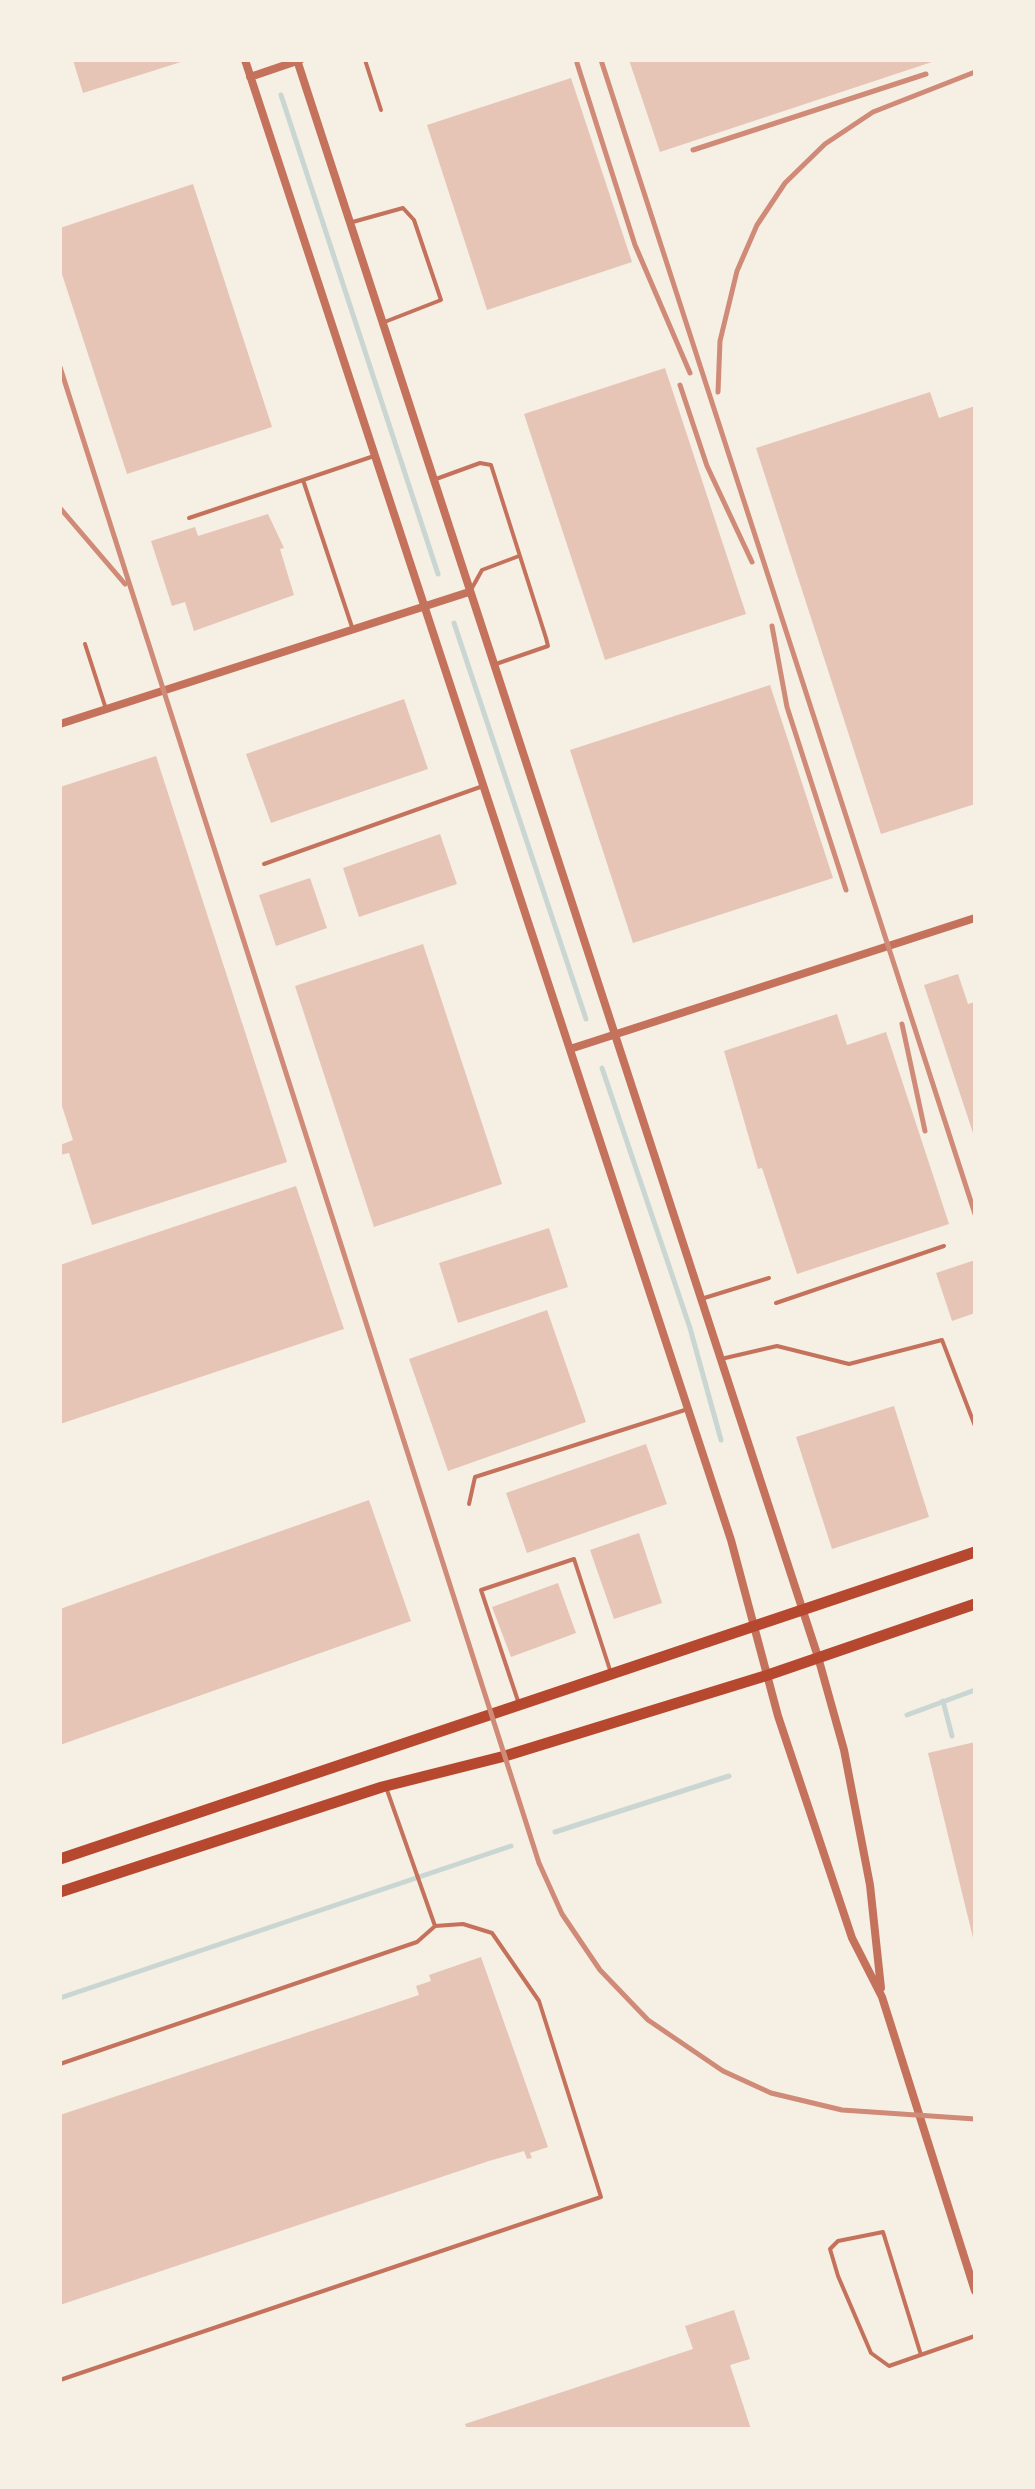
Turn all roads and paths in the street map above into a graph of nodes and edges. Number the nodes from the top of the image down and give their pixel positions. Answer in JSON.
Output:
{"nodes":[{"id":1,"x":245,"y":60,"type":"edge"},
{"id":2,"x":298,"y":60,"type":"edge"},
{"id":3,"x":365,"y":60,"type":"edge"},
{"id":4,"x":250,"y":76,"type":"junction"},
{"id":5,"x":381,"y":110,"type":"dead end"},
{"id":6,"x":350,"y":223,"type":"junction"},
{"id":7,"x":382,"y":324,"type":"junction"},
{"id":8,"x":375,"y":456,"type":"junction"},
{"id":9,"x":303,"y":480,"type":"junction"},
{"id":10,"x":433,"y":480,"type":"junction"},
{"id":11,"x":190,"y":518,"type":"dead end"},
{"id":12,"x":520,"y":556,"type":"junction"},
{"id":13,"x":469,"y":592,"type":"junction"},
{"id":14,"x":424,"y":606,"type":"junction"},
{"id":15,"x":353,"y":630,"type":"junction"},
{"id":16,"x":85,"y":644,"type":"dead end"},
{"id":17,"x":493,"y":664,"type":"junction"},
{"id":18,"x":106,"y":709,"type":"junction"},
{"id":19,"x":60,"y":724,"type":"edge"},
{"id":20,"x":483,"y":786,"type":"junction"},
{"id":21,"x":264,"y":864,"type":"dead end"},
{"id":22,"x":975,"y":918,"type":"edge"},
{"id":23,"x":615,"y":1034,"type":"junction"},
{"id":24,"x":570,"y":1049,"type":"junction"},
{"id":25,"x":944,"y":1246,"type":"dead end"},
{"id":26,"x":768,"y":1278,"type":"dead end"},
{"id":27,"x":702,"y":1299,"type":"junction"},
{"id":28,"x":776,"y":1303,"type":"dead end"},
{"id":29,"x":722,"y":1359,"type":"junction"},
{"id":30,"x":688,"y":1409,"type":"junction"},
{"id":31,"x":975,"y":1426,"type":"edge"},
{"id":32,"x":469,"y":1504,"type":"dead end"},
{"id":33,"x":975,"y":1552,"type":"edge"},
{"id":34,"x":975,"y":1604,"type":"edge"},
{"id":35,"x":804,"y":1611,"type":"junction"},
{"id":36,"x":755,"y":1626,"type":"junction"},
{"id":37,"x":818,"y":1656,"type":"junction"},
{"id":38,"x":612,"y":1674,"type":"junction"},
{"id":39,"x":768,"y":1674,"type":"junction"},
{"id":40,"x":519,"y":1705,"type":"junction"},
{"id":41,"x":385,"y":1786,"type":"junction"},
{"id":42,"x":60,"y":1859,"type":"edge"},
{"id":43,"x":60,"y":1892,"type":"edge"},
{"id":44,"x":435,"y":1926,"type":"junction"},
{"id":45,"x":882,"y":1997,"type":"junction"},
{"id":46,"x":60,"y":2064,"type":"edge"},
{"id":47,"x":975,"y":2290,"type":"edge"},
{"id":48,"x":975,"y":2336,"type":"edge"},
{"id":49,"x":921,"y":2355,"type":"junction"},
{"id":50,"x":60,"y":2380,"type":"edge"}],
"edges":[{"from":1,"to":4,"type":"street"},
{"from":2,"to":4,"type":"street"},
{"from":2,"to":6,"type":"street"},
{"from":3,"to":5,"type":"lane"},
{"from":4,"to":8,"type":"street"},
{"from":6,"to":7,"type":"street"},
{"from":6,"to":7,"type":"lane"},
{"from":7,"to":10,"type":"street"},
{"from":8,"to":9,"type":"lane"},
{"from":8,"to":14,"type":"street"},
{"from":9,"to":11,"type":"lane"},
{"from":9,"to":15,"type":"lane"},
{"from":10,"to":12,"type":"lane"},
{"from":10,"to":13,"type":"street"},
{"from":12,"to":13,"type":"lane"},
{"from":12,"to":17,"type":"lane"},
{"from":13,"to":14,"type":"street"},
{"from":13,"to":17,"type":"street"},
{"from":14,"to":15,"type":"street"},
{"from":14,"to":20,"type":"street"},
{"from":15,"to":18,"type":"street"},
{"from":16,"to":18,"type":"lane"},
{"from":17,"to":23,"type":"street"},
{"from":18,"to":19,"type":"street"},
{"from":20,"to":21,"type":"lane"},
{"from":20,"to":24,"type":"street"},
{"from":22,"to":23,"type":"street"},
{"from":23,"to":24,"type":"street"},
{"from":23,"to":27,"type":"street"},
{"from":24,"to":30,"type":"street"},
{"from":25,"to":28,"type":"lane"},
{"from":26,"to":27,"type":"lane"},
{"from":27,"to":29,"type":"street"},
{"from":29,"to":31,"type":"lane"},
{"from":29,"to":35,"type":"street"},
{"from":30,"to":32,"type":"lane"},
{"from":30,"to":36,"type":"street"},
{"from":33,"to":35,"type":"main road"},
{"from":34,"to":37,"type":"main road"},
{"from":35,"to":36,"type":"main road"},
{"from":35,"to":37,"type":"street"},
{"from":36,"to":38,"type":"main road"},
{"from":36,"to":39,"type":"street"},
{"from":37,"to":39,"type":"main road"},
{"from":37,"to":45,"type":"street"},
{"from":38,"to":40,"type":"main road"},
{"from":38,"to":40,"type":"lane"},
{"from":39,"to":41,"type":"main road"},
{"from":39,"to":45,"type":"street"},
{"from":40,"to":42,"type":"main road"},
{"from":41,"to":43,"type":"main road"},
{"from":41,"to":44,"type":"lane"},
{"from":44,"to":46,"type":"lane"},
{"from":44,"to":50,"type":"lane"},
{"from":45,"to":47,"type":"street"},
{"from":48,"to":49,"type":"lane"},
{"from":49,"to":49,"type":"lane"}]}
